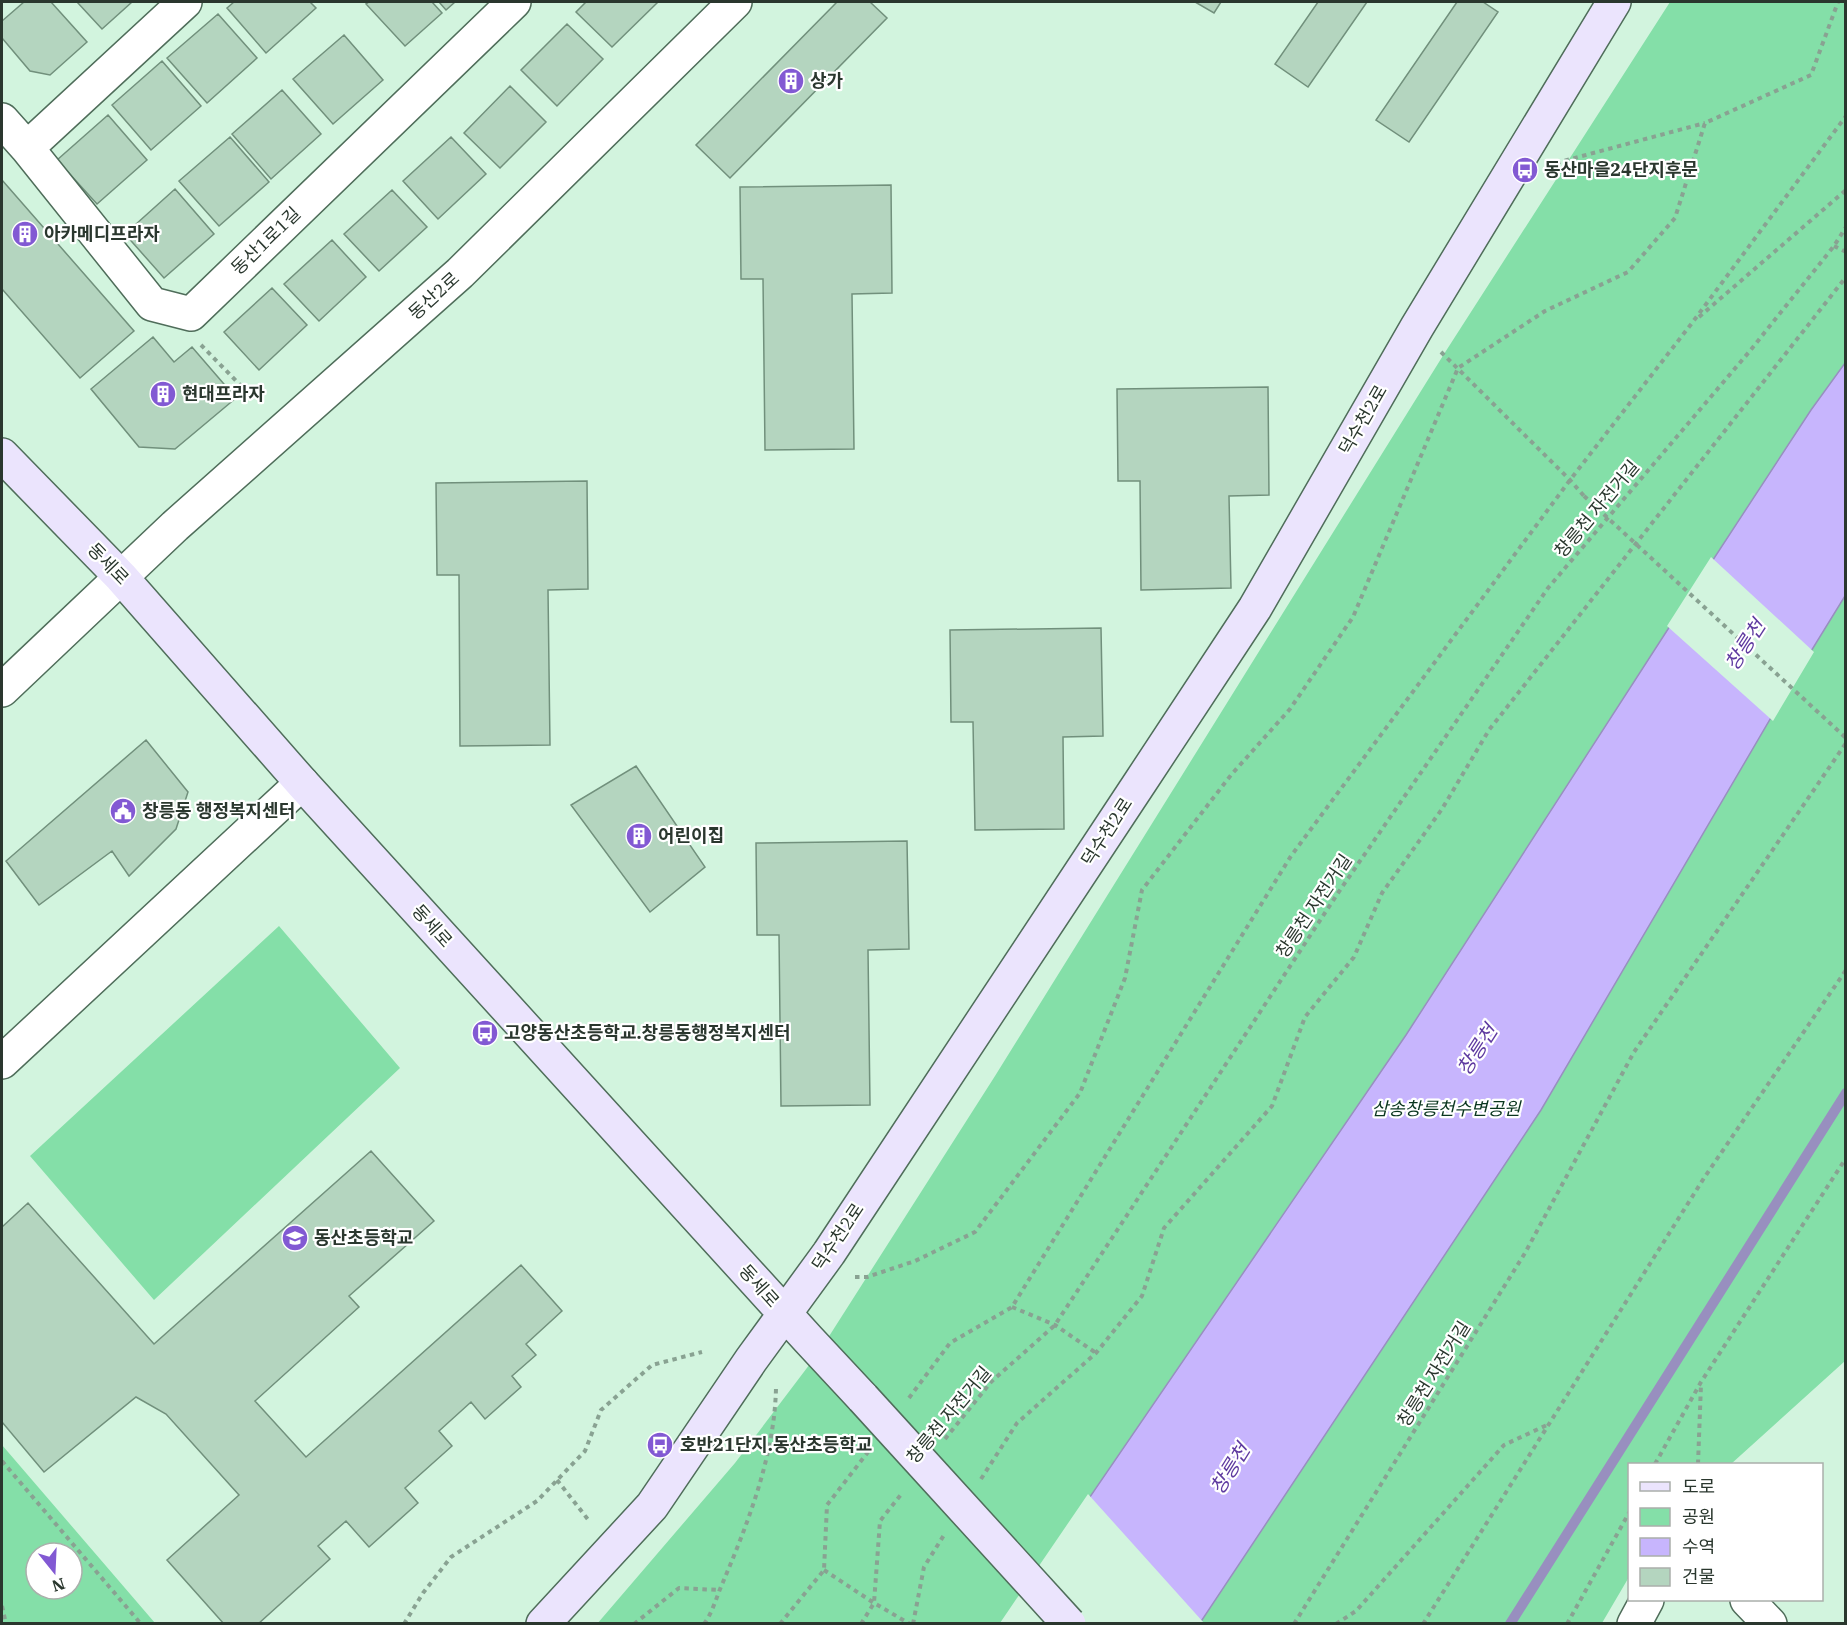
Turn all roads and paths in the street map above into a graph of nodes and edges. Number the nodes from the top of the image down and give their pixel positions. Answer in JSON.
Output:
{"nodes":[{"id":1,"x":185,"y":2,"type":"edge"},
{"id":2,"x":514,"y":2,"type":"edge"},
{"id":3,"x":735,"y":2,"type":"edge"},
{"id":4,"x":1614,"y":2,"type":"edge"},
{"id":5,"x":1838,"y":2,"type":"edge"},
{"id":6,"x":1845,"y":116,"type":"edge"},
{"id":7,"x":2,"y":120,"type":"edge"},
{"id":8,"x":1706,"y":123,"type":"junction"},
{"id":9,"x":27,"y":148,"type":"junction"},
{"id":10,"x":1548,"y":164,"type":"dead end"},
{"id":11,"x":1845,"y":190,"type":"edge"},
{"id":12,"x":1845,"y":227,"type":"edge"},
{"id":13,"x":1834,"y":246,"type":"junction"},
{"id":14,"x":1845,"y":252,"type":"edge"},
{"id":15,"x":1845,"y":277,"type":"edge"},
{"id":16,"x":173,"y":309,"type":"junction"},
{"id":17,"x":1692,"y":322,"type":"junction"},
{"id":18,"x":1435,"y":345,"type":"dead end"},
{"id":19,"x":1458,"y":368,"type":"junction"},
{"id":20,"x":251,"y":396,"type":"dead end"},
{"id":21,"x":2,"y":455,"type":"edge"},
{"id":22,"x":1570,"y":480,"type":"junction"},
{"id":23,"x":121,"y":577,"type":"junction"},
{"id":24,"x":2,"y":690,"type":"edge"},
{"id":25,"x":1845,"y":740,"type":"edge"},
{"id":26,"x":302,"y":783,"type":"junction"},
{"id":27,"x":1845,"y":970,"type":"edge"},
{"id":28,"x":2,"y":1062,"type":"edge"},
{"id":29,"x":1845,"y":1158,"type":"edge"},
{"id":30,"x":851,"y":1277,"type":"dead end"},
{"id":31,"x":1012,"y":1307,"type":"junction"},
{"id":32,"x":784,"y":1314,"type":"junction"},
{"id":33,"x":1055,"y":1326,"type":"junction"},
{"id":34,"x":702,"y":1352,"type":"dead end"},
{"id":35,"x":1096,"y":1353,"type":"junction"},
{"id":36,"x":1701,"y":1382,"type":"junction"},
{"id":37,"x":776,"y":1386,"type":"dead end"},
{"id":38,"x":907,"y":1400,"type":"dead end"},
{"id":39,"x":1547,"y":1425,"type":"junction"},
{"id":40,"x":939,"y":1447,"type":"dead end"},
{"id":41,"x":871,"y":1448,"type":"dead end"},
{"id":42,"x":2,"y":1461,"type":"edge"},
{"id":43,"x":1656,"y":1463,"type":"edge"},
{"id":44,"x":1698,"y":1463,"type":"edge"},
{"id":45,"x":557,"y":1480,"type":"junction"},
{"id":46,"x":980,"y":1481,"type":"dead end"},
{"id":47,"x":910,"y":1484,"type":"dead end"},
{"id":48,"x":1628,"y":1513,"type":"edge"},
{"id":49,"x":591,"y":1522,"type":"dead end"},
{"id":50,"x":949,"y":1528,"type":"dead end"},
{"id":51,"x":824,"y":1570,"type":"junction"},
{"id":52,"x":719,"y":1590,"type":"junction"},
{"id":53,"x":1646,"y":1601,"type":"edge"},
{"id":54,"x":1749,"y":1601,"type":"edge"},
{"id":55,"x":874,"y":1603,"type":"junction"},
{"id":56,"x":2,"y":1606,"type":"edge"},
{"id":57,"x":6,"y":1623,"type":"edge"},
{"id":58,"x":141,"y":1623,"type":"edge"},
{"id":59,"x":404,"y":1623,"type":"edge"},
{"id":60,"x":543,"y":1623,"type":"edge"},
{"id":61,"x":634,"y":1623,"type":"edge"},
{"id":62,"x":704,"y":1623,"type":"edge"},
{"id":63,"x":780,"y":1623,"type":"edge"},
{"id":64,"x":861,"y":1623,"type":"edge"},
{"id":65,"x":911,"y":1623,"type":"edge"},
{"id":66,"x":1069,"y":1623,"type":"edge"},
{"id":67,"x":1294,"y":1623,"type":"edge"},
{"id":68,"x":1336,"y":1623,"type":"edge"},
{"id":69,"x":1423,"y":1623,"type":"edge"},
{"id":70,"x":1567,"y":1623,"type":"edge"},
{"id":71,"x":1634,"y":1623,"type":"edge"},
{"id":72,"x":1770,"y":1623,"type":"edge"}],
"edges":[{"from":1,"to":9,"type":"street"},
{"from":2,"to":16,"type":"street","name":"동산1로1길"},
{"from":3,"to":23,"type":"street","name":"동산2로"},
{"from":4,"to":32,"type":"street","name":"덕수천2로"},
{"from":5,"to":8,"type":"path"},
{"from":6,"to":17,"type":"path"},
{"from":7,"to":9,"type":"street"},
{"from":8,"to":10,"type":"path"},
{"from":8,"to":19,"type":"path"},
{"from":9,"to":16,"type":"street"},
{"from":11,"to":17,"type":"path"},
{"from":12,"to":13,"type":"path","name":"창릉천 자전거길"},
{"from":13,"to":14,"type":"path"},
{"from":13,"to":33,"type":"path","name":"창릉천 자전거길"},
{"from":15,"to":35,"type":"path"},
{"from":16,"to":20,"type":"path"},
{"from":17,"to":22,"type":"path"},
{"from":18,"to":19,"type":"path"},
{"from":19,"to":22,"type":"path"},
{"from":19,"to":30,"type":"path"},
{"from":21,"to":23,"type":"street","name":"동세로"},
{"from":22,"to":25,"type":"path","bridge":true},
{"from":22,"to":31,"type":"path"},
{"from":23,"to":24,"type":"street","name":"동산2로"},
{"from":23,"to":26,"type":"street","name":"동세로"},
{"from":25,"to":67,"type":"path","name":"창릉천 자전거길"},
{"from":26,"to":28,"type":"street"},
{"from":26,"to":32,"type":"street","name":"동세로"},
{"from":27,"to":39,"type":"path"},
{"from":29,"to":36,"type":"path"},
{"from":31,"to":33,"type":"path"},
{"from":31,"to":38,"type":"path"},
{"from":32,"to":60,"type":"street","name":"덕수천2로"},
{"from":32,"to":66,"type":"street","name":"동세로","bridge":true},
{"from":33,"to":35,"type":"path"},
{"from":33,"to":40,"type":"path","name":"창릉천 자전거길"},
{"from":34,"to":45,"type":"path"},
{"from":35,"to":46,"type":"path"},
{"from":36,"to":43,"type":"path"},
{"from":36,"to":44,"type":"path"},
{"from":37,"to":52,"type":"path"},
{"from":39,"to":68,"type":"path"},
{"from":39,"to":69,"type":"path"},
{"from":41,"to":51,"type":"path"},
{"from":42,"to":58,"type":"path"},
{"from":45,"to":49,"type":"path"},
{"from":45,"to":59,"type":"path"},
{"from":47,"to":55,"type":"path","name":"창릉천 자전거길"},
{"from":48,"to":70,"type":"path"},
{"from":50,"to":65,"type":"path"},
{"from":51,"to":55,"type":"path"},
{"from":51,"to":63,"type":"path"},
{"from":52,"to":61,"type":"path"},
{"from":52,"to":62,"type":"path"},
{"from":53,"to":71,"type":"street"},
{"from":54,"to":72,"type":"street"},
{"from":55,"to":64,"type":"path","name":"창릉천 자전거길"},
{"from":55,"to":65,"type":"path"},
{"from":56,"to":57,"type":"path"}]}
